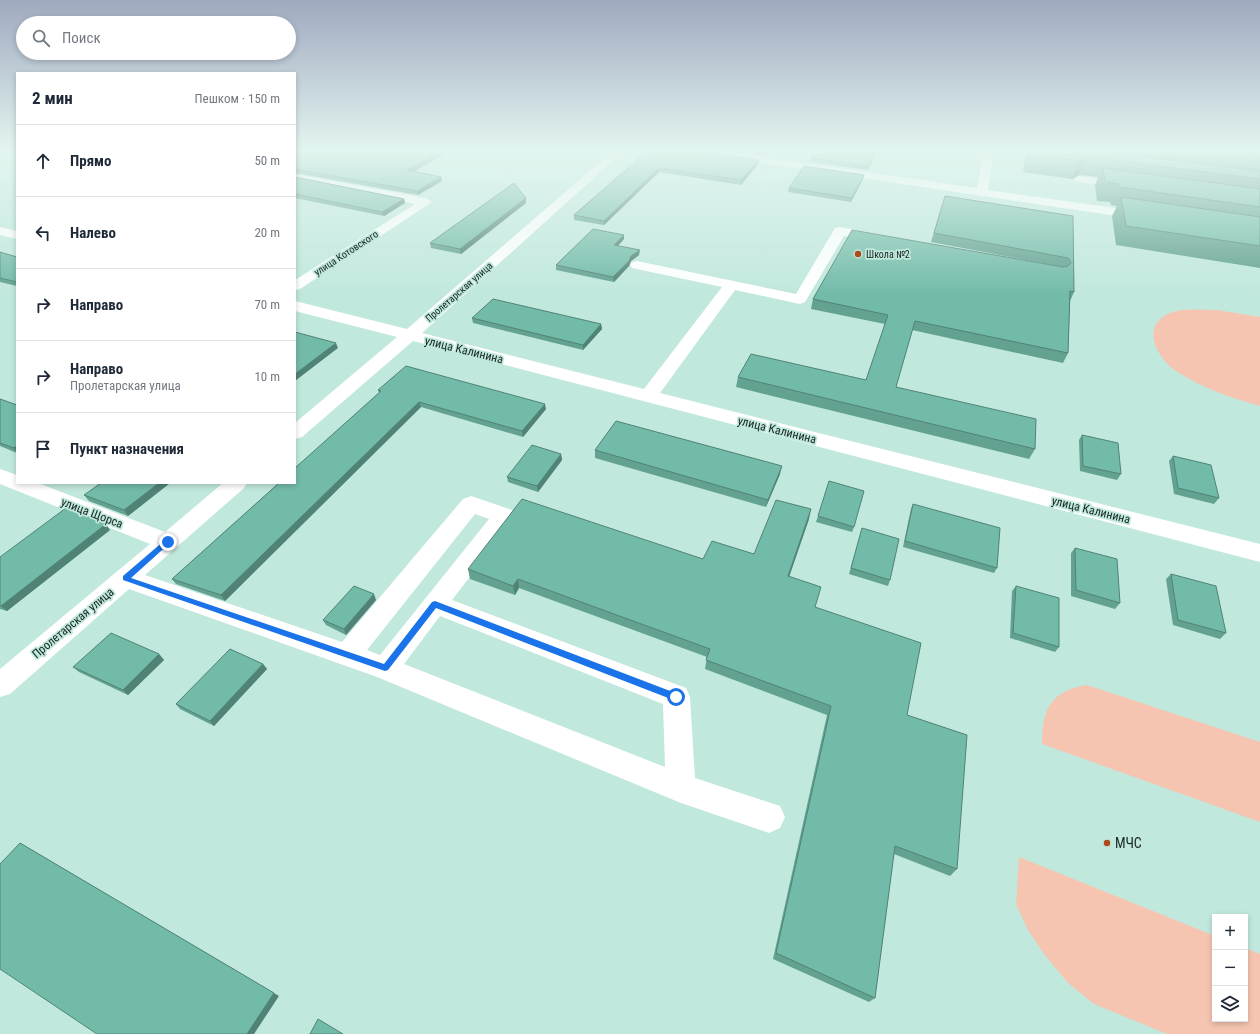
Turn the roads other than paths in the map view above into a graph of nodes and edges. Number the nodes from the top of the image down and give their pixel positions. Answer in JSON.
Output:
{"nodes":[{"id":1,"x":401,"y":197,"type":"edge"},
{"id":2,"x":566,"y":197,"type":"edge"},
{"id":3,"x":1017,"y":197,"type":"edge"},
{"id":4,"x":1082,"y":197,"type":"edge"},
{"id":5,"x":1083,"y":207,"type":"junction"},
{"id":6,"x":1152,"y":217,"type":"edge"},
{"id":7,"x":0,"y":231,"type":"edge"},
{"id":8,"x":16,"y":235,"type":"edge"},
{"id":9,"x":897,"y":242,"type":"edge"},
{"id":10,"x":636,"y":265,"type":"dead end"},
{"id":11,"x":296,"y":285,"type":"edge"},
{"id":12,"x":731,"y":285,"type":"junction"},
{"id":13,"x":296,"y":306,"type":"edge"},
{"id":14,"x":409,"y":336,"type":"junction"},
{"id":15,"x":648,"y":397,"type":"junction"},
{"id":16,"x":296,"y":432,"type":"edge"},
{"id":17,"x":0,"y":476,"type":"edge"},
{"id":18,"x":16,"y":483,"type":"edge"},
{"id":19,"x":20,"y":484,"type":"edge"},
{"id":20,"x":236,"y":484,"type":"edge"},
{"id":21,"x":168,"y":542,"type":"junction"},
{"id":22,"x":1260,"y":553,"type":"edge"},
{"id":23,"x":125,"y":578,"type":"junction"},
{"id":24,"x":435,"y":604,"type":"junction"},
{"id":25,"x":348,"y":654,"type":"junction"},
{"id":26,"x":385,"y":668,"type":"junction"},
{"id":27,"x":0,"y":685,"type":"edge"},
{"id":28,"x":681,"y":788,"type":"junction"},
{"id":29,"x":769,"y":817,"type":"dead end"}],
"edges":[{"from":1,"to":11,"type":"street","name":"улица Котовского"},
{"from":2,"to":14,"type":"street","name":"Пролетарская улица"},
{"from":3,"to":5,"type":"street"},
{"from":4,"to":5,"type":"street"},
{"from":5,"to":6,"type":"street"},
{"from":7,"to":8,"type":"street"},
{"from":9,"to":12,"type":"street"},
{"from":10,"to":12,"type":"street"},
{"from":12,"to":15,"type":"street"},
{"from":13,"to":14,"type":"street","name":"улица Калинина"},
{"from":14,"to":15,"type":"street","name":"улица Калинина"},
{"from":14,"to":16,"type":"street","name":"Пролетарская улица"},
{"from":15,"to":22,"type":"street","name":"улица Калинина"},
{"from":17,"to":18,"type":"street","name":"улица Щорса"},
{"from":19,"to":21,"type":"street","name":"улица Щорса"},
{"from":20,"to":21,"type":"street","name":"Пролетарская улица"},
{"from":21,"to":23,"type":"street","name":"Пролетарская улица"},
{"from":23,"to":25,"type":"street"},
{"from":23,"to":27,"type":"street","name":"Пролетарская улица"},
{"from":24,"to":25,"type":"street"},
{"from":24,"to":26,"type":"street"},
{"from":24,"to":28,"type":"street"},
{"from":25,"to":26,"type":"street"},
{"from":26,"to":28,"type":"street"},
{"from":28,"to":29,"type":"street"}]}
